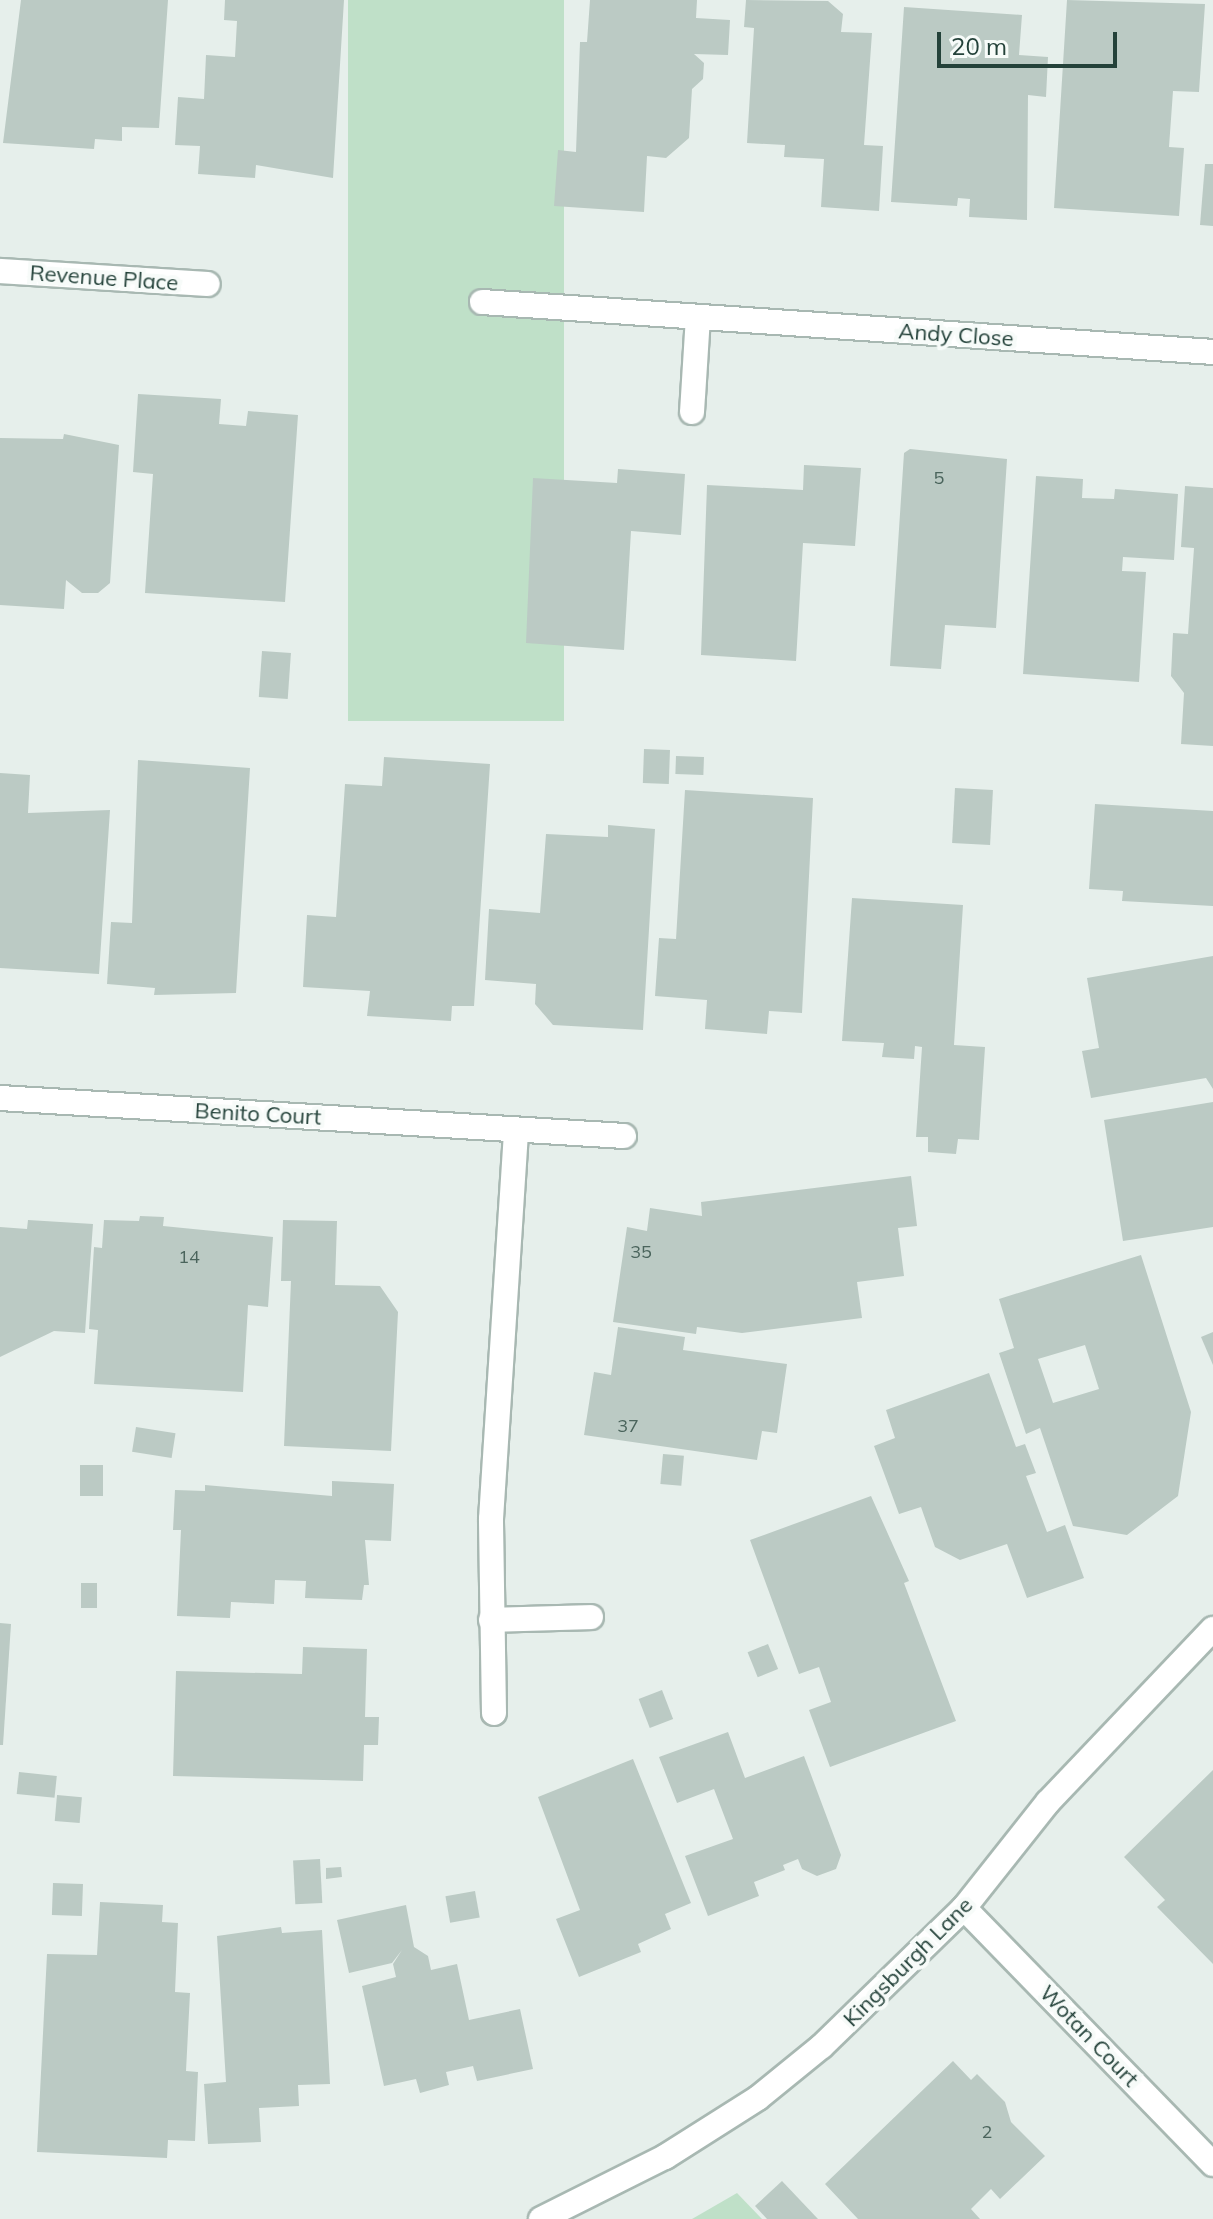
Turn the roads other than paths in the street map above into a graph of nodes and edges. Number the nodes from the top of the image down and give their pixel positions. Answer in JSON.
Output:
{"nodes":[{"id":1,"x":0,"y":271,"type":"edge"},
{"id":2,"x":208,"y":284,"type":"dead end"},
{"id":3,"x":482,"y":302,"type":"dead end"},
{"id":4,"x":698,"y":317,"type":"junction"},
{"id":5,"x":1213,"y":352,"type":"edge"},
{"id":6,"x":692,"y":412,"type":"dead end"},
{"id":7,"x":0,"y":1098,"type":"edge"},
{"id":8,"x":516,"y":1130,"type":"junction"},
{"id":9,"x":624,"y":1136,"type":"dead end"},
{"id":10,"x":591,"y":1617,"type":"dead end"},
{"id":11,"x":491,"y":1620,"type":"junction"},
{"id":12,"x":1213,"y":1629,"type":"edge"},
{"id":13,"x":494,"y":1713,"type":"dead end"},
{"id":14,"x":964,"y":1908,"type":"junction"},
{"id":15,"x":1213,"y":2164,"type":"edge"},
{"id":16,"x":541,"y":2219,"type":"edge"}],
"edges":[{"from":1,"to":2,"type":"street","name":"Revenue Place"},
{"from":3,"to":4,"type":"street","name":"Andy Close"},
{"from":4,"to":5,"type":"street","name":"Andy Close"},
{"from":4,"to":6,"type":"street"},
{"from":7,"to":8,"type":"street","name":"Benito Court"},
{"from":8,"to":9,"type":"street","name":"Benito Court"},
{"from":8,"to":11,"type":"street"},
{"from":10,"to":11,"type":"street"},
{"from":11,"to":13,"type":"street"},
{"from":12,"to":14,"type":"street","name":"Kingsburgh Lane"},
{"from":14,"to":15,"type":"street","name":"Wotan Court"},
{"from":14,"to":16,"type":"street","name":"Kingsburgh Lane"}]}
